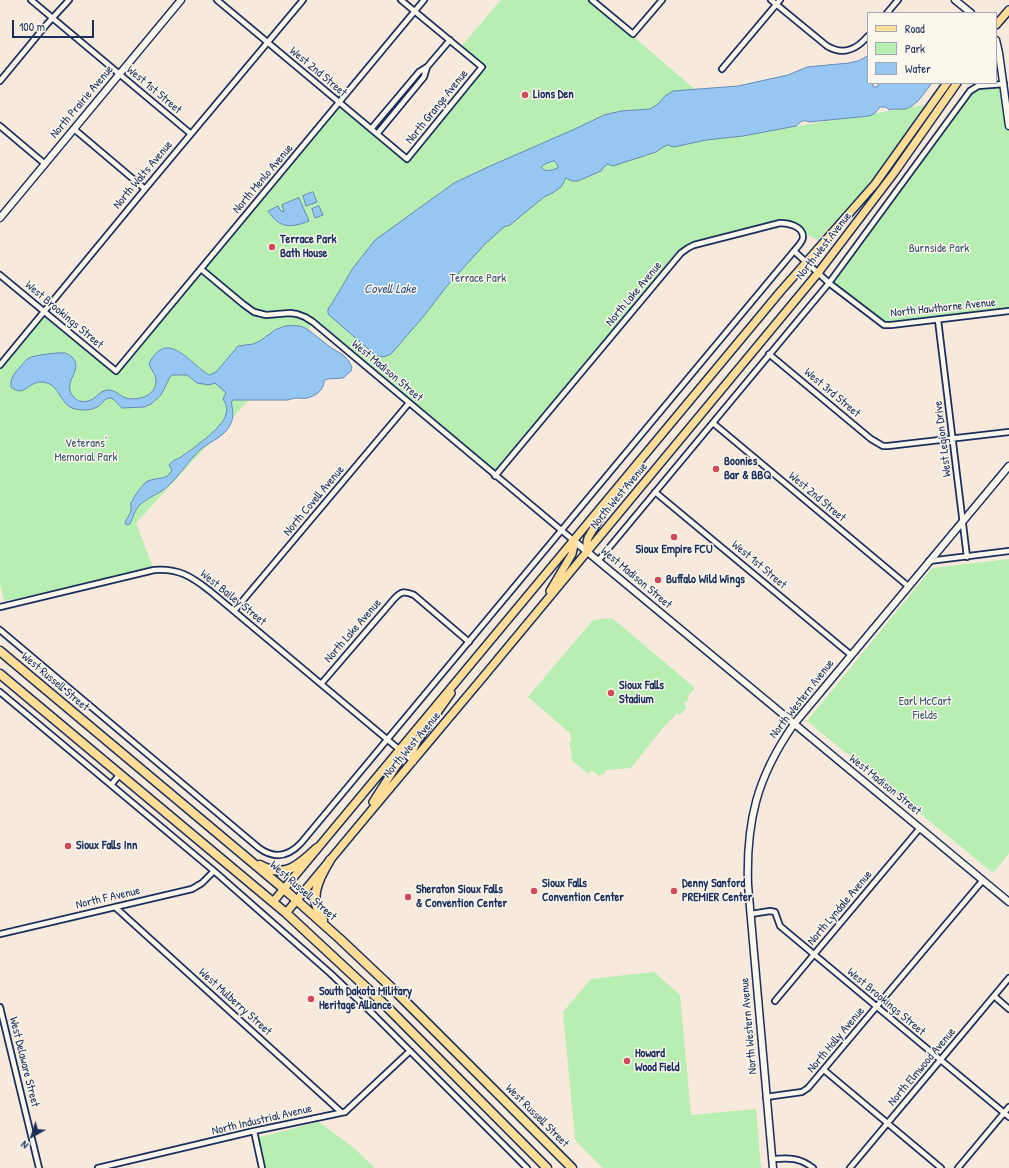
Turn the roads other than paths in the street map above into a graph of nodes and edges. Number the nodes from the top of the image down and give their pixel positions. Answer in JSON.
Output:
{"nodes":[{"id":1,"x":31,"y":0,"type":"edge"},
{"id":2,"x":69,"y":0,"type":"edge"},
{"id":3,"x":181,"y":0,"type":"edge"},
{"id":4,"x":217,"y":0,"type":"edge"},
{"id":5,"x":303,"y":0,"type":"edge"},
{"id":6,"x":401,"y":0,"type":"edge"},
{"id":7,"x":424,"y":0,"type":"edge"},
{"id":8,"x":592,"y":0,"type":"edge"},
{"id":9,"x":662,"y":0,"type":"edge"},
{"id":10,"x":771,"y":0,"type":"edge"},
{"id":11,"x":780,"y":0,"type":"edge"},
{"id":12,"x":898,"y":0,"type":"edge"},
{"id":13,"x":955,"y":0,"type":"edge"},
{"id":14,"x":776,"y":4,"type":"junction"},
{"id":15,"x":1009,"y":10,"type":"edge"},
{"id":16,"x":415,"y":12,"type":"junction"},
{"id":17,"x":888,"y":12,"type":"edge"},
{"id":18,"x":970,"y":12,"type":"edge"},
{"id":19,"x":53,"y":18,"type":"junction"},
{"id":20,"x":997,"y":24,"type":"edge"},
{"id":21,"x":867,"y":37,"type":"edge"},
{"id":22,"x":450,"y":40,"type":"junction"},
{"id":23,"x":268,"y":42,"type":"junction"},
{"id":24,"x":997,"y":44,"type":"edge"},
{"id":25,"x":427,"y":67,"type":"junction"},
{"id":26,"x":722,"y":69,"type":"dead end"},
{"id":27,"x":120,"y":74,"type":"junction"},
{"id":28,"x":0,"y":81,"type":"edge"},
{"id":29,"x":946,"y":84,"type":"edge"},
{"id":30,"x":956,"y":84,"type":"edge"},
{"id":31,"x":1004,"y":84,"type":"junction"},
{"id":32,"x":339,"y":102,"type":"junction"},
{"id":33,"x":0,"y":126,"type":"edge"},
{"id":34,"x":1009,"y":126,"type":"edge"},
{"id":35,"x":74,"y":129,"type":"junction"},
{"id":36,"x":371,"y":129,"type":"junction"},
{"id":37,"x":191,"y":134,"type":"junction"},
{"id":38,"x":377,"y":134,"type":"junction"},
{"id":39,"x":407,"y":159,"type":"joint"},
{"id":40,"x":45,"y":164,"type":"junction"},
{"id":41,"x":145,"y":188,"type":"junction"},
{"id":42,"x":0,"y":218,"type":"edge"},
{"id":43,"x":794,"y":251,"type":"junction"},
{"id":44,"x":806,"y":262,"type":"junction"},
{"id":45,"x":200,"y":269,"type":"junction"},
{"id":46,"x":818,"y":273,"type":"junction"},
{"id":47,"x":0,"y":275,"type":"edge"},
{"id":48,"x":829,"y":283,"type":"junction"},
{"id":49,"x":44,"y":311,"type":"junction"},
{"id":50,"x":1009,"y":311,"type":"edge"},
{"id":51,"x":938,"y":320,"type":"junction"},
{"id":52,"x":769,"y":354,"type":"junction"},
{"id":53,"x":0,"y":365,"type":"edge"},
{"id":54,"x":116,"y":371,"type":"joint"},
{"id":55,"x":409,"y":403,"type":"junction"},
{"id":56,"x":713,"y":423,"type":"junction"},
{"id":57,"x":1009,"y":432,"type":"edge"},
{"id":58,"x":952,"y":438,"type":"junction"},
{"id":59,"x":1009,"y":466,"type":"edge"},
{"id":60,"x":495,"y":476,"type":"junction"},
{"id":61,"x":655,"y":492,"type":"junction"},
{"id":62,"x":611,"y":494,"type":"junction"},
{"id":63,"x":963,"y":521,"type":"junction"},
{"id":64,"x":561,"y":531,"type":"junction"},
{"id":65,"x":573,"y":540,"type":"junction"},
{"id":66,"x":587,"y":552,"type":"junction"},
{"id":67,"x":1009,"y":552,"type":"edge"},
{"id":68,"x":967,"y":557,"type":"junction"},
{"id":69,"x":598,"y":561,"type":"junction"},
{"id":70,"x":929,"y":562,"type":"junction"},
{"id":71,"x":908,"y":586,"type":"junction"},
{"id":72,"x":546,"y":600,"type":"junction"},
{"id":73,"x":0,"y":607,"type":"edge"},
{"id":74,"x":234,"y":611,"type":"junction"},
{"id":75,"x":0,"y":630,"type":"edge"},
{"id":76,"x":469,"y":642,"type":"junction"},
{"id":77,"x":2,"y":653,"type":"edge"},
{"id":78,"x":851,"y":654,"type":"junction"},
{"id":79,"x":0,"y":674,"type":"edge"},
{"id":80,"x":460,"y":676,"type":"junction"},
{"id":81,"x":321,"y":684,"type":"junction"},
{"id":82,"x":0,"y":692,"type":"edge"},
{"id":83,"x":794,"y":724,"type":"junction"},
{"id":84,"x":388,"y":739,"type":"junction"},
{"id":85,"x":399,"y":749,"type":"junction"},
{"id":86,"x":413,"y":761,"type":"junction"},
{"id":87,"x":120,"y":774,"type":"junction"},
{"id":88,"x":111,"y":785,"type":"junction"},
{"id":89,"x":370,"y":812,"type":"junction"},
{"id":90,"x":920,"y":828,"type":"junction"},
{"id":91,"x":231,"y":844,"type":"junction"},
{"id":92,"x":317,"y":848,"type":"junction"},
{"id":93,"x":280,"y":855,"type":"joint"},
{"id":94,"x":330,"y":860,"type":"junction"},
{"id":95,"x":214,"y":871,"type":"junction"},
{"id":96,"x":983,"y":880,"type":"junction"},
{"id":97,"x":284,"y":889,"type":"junction"},
{"id":98,"x":296,"y":900,"type":"junction"},
{"id":99,"x":273,"y":902,"type":"junction"},
{"id":100,"x":1009,"y":902,"type":"edge"},
{"id":101,"x":115,"y":907,"type":"junction"},
{"id":102,"x":286,"y":913,"type":"junction"},
{"id":103,"x":751,"y":914,"type":"junction"},
{"id":104,"x":332,"y":932,"type":"junction"},
{"id":105,"x":0,"y":934,"type":"edge"},
{"id":106,"x":813,"y":954,"type":"junction"},
{"id":107,"x":1009,"y":978,"type":"edge"},
{"id":108,"x":994,"y":996,"type":"junction"},
{"id":109,"x":775,"y":1001,"type":"dead end"},
{"id":110,"x":0,"y":1007,"type":"edge"},
{"id":111,"x":877,"y":1007,"type":"junction"},
{"id":112,"x":1009,"y":1010,"type":"edge"},
{"id":113,"x":410,"y":1051,"type":"junction"},
{"id":114,"x":940,"y":1060,"type":"junction"},
{"id":115,"x":824,"y":1070,"type":"junction"},
{"id":116,"x":766,"y":1097,"type":"junction"},
{"id":117,"x":1009,"y":1107,"type":"edge"},
{"id":118,"x":341,"y":1112,"type":"junction"},
{"id":119,"x":1004,"y":1113,"type":"junction"},
{"id":120,"x":1009,"y":1117,"type":"edge"},
{"id":121,"x":888,"y":1123,"type":"junction"},
{"id":122,"x":254,"y":1131,"type":"junction"},
{"id":123,"x":772,"y":1159,"type":"junction"},
{"id":124,"x":39,"y":1168,"type":"edge"},
{"id":125,"x":98,"y":1168,"type":"edge"},
{"id":126,"x":262,"y":1168,"type":"edge"},
{"id":127,"x":527,"y":1168,"type":"edge"},
{"id":128,"x":548,"y":1168,"type":"edge"},
{"id":129,"x":572,"y":1168,"type":"edge"},
{"id":130,"x":773,"y":1168,"type":"edge"},
{"id":131,"x":813,"y":1168,"type":"edge"},
{"id":132,"x":850,"y":1168,"type":"edge"},
{"id":133,"x":941,"y":1168,"type":"edge"},
{"id":134,"x":958,"y":1168,"type":"edge"}],
"edges":[{"from":1,"to":19,"type":"street","name":"West 1st Street"},
{"from":2,"to":19,"type":"street"},
{"from":3,"to":27,"type":"street","name":"North Prairie Avenue"},
{"from":4,"to":23,"type":"street","name":"West 2nd Street"},
{"from":5,"to":23,"type":"street","name":"North Walts Avenue"},
{"from":6,"to":16,"type":"street"},
{"from":7,"to":16,"type":"street","name":"North Menlo Avenue"},
{"from":8,"to":9,"type":"street"},
{"from":10,"to":14,"type":"street"},
{"from":11,"to":14,"type":"street"},
{"from":12,"to":17,"type":"street"},
{"from":13,"to":18,"type":"street"},
{"from":14,"to":21,"type":"street"},
{"from":14,"to":26,"type":"street"},
{"from":15,"to":20,"type":"main road"},
{"from":16,"to":22,"type":"street"},
{"from":16,"to":32,"type":"street","name":"North Menlo Avenue"},
{"from":19,"to":27,"type":"street","name":"West 1st Street"},
{"from":19,"to":28,"type":"street"},
{"from":22,"to":25,"type":"street"},
{"from":22,"to":39,"type":"street","name":"North Grange Avenue"},
{"from":23,"to":32,"type":"street","name":"West 2nd Street"},
{"from":23,"to":37,"type":"street","name":"North Walts Avenue"},
{"from":24,"to":31,"type":"street"},
{"from":25,"to":36,"type":"street"},
{"from":25,"to":38,"type":"street"},
{"from":27,"to":35,"type":"street","name":"North Prairie Avenue"},
{"from":27,"to":37,"type":"street","name":"West 1st Street"},
{"from":29,"to":44,"type":"main road","name":"North West Avenue"},
{"from":30,"to":46,"type":"main road","name":"North West Avenue"},
{"from":31,"to":34,"type":"street"},
{"from":31,"to":48,"type":"street","name":"North West Avenue"},
{"from":32,"to":36,"type":"street","name":"West 2nd Street"},
{"from":32,"to":45,"type":"street","name":"North Menlo Avenue"},
{"from":33,"to":40,"type":"street"},
{"from":35,"to":40,"type":"street","name":"North Prairie Avenue"},
{"from":35,"to":41,"type":"street"},
{"from":36,"to":38,"type":"street","name":"West 2nd Street"},
{"from":37,"to":41,"type":"street","name":"North Walts Avenue"},
{"from":38,"to":39,"type":"street","name":"West 2nd Street"},
{"from":40,"to":42,"type":"street","name":"North Prairie Avenue"},
{"from":41,"to":49,"type":"street","name":"North Walts Avenue"},
{"from":43,"to":44,"type":"street"},
{"from":43,"to":60,"type":"street","name":"North Lake Avenue"},
{"from":43,"to":64,"type":"street","name":"North West Avenue"},
{"from":44,"to":46,"type":"street","name":"North Hawthorne Avenue"},
{"from":44,"to":62,"type":"main road","name":"North West Avenue"},
{"from":45,"to":54,"type":"street","name":"North Menlo Avenue"},
{"from":45,"to":55,"type":"street","name":"West Madison Street"},
{"from":46,"to":48,"type":"street","name":"North Hawthorne Avenue"},
{"from":46,"to":66,"type":"main road","name":"North West Avenue"},
{"from":47,"to":49,"type":"street","name":"West Brookings Street"},
{"from":48,"to":51,"type":"street","name":"North Hawthorne Avenue"},
{"from":48,"to":52,"type":"street","name":"North West Avenue"},
{"from":49,"to":53,"type":"street","name":"North Walts Avenue"},
{"from":49,"to":54,"type":"street","name":"West Brookings Street"},
{"from":50,"to":51,"type":"street","name":"North Hawthorne Avenue"},
{"from":51,"to":58,"type":"street","name":"West Legion Drive"},
{"from":52,"to":56,"type":"street","name":"North West Avenue"},
{"from":52,"to":58,"type":"street","name":"West 3rd Street"},
{"from":55,"to":60,"type":"street","name":"West Madison Street"},
{"from":55,"to":74,"type":"street","name":"North Covell Avenue"},
{"from":56,"to":61,"type":"street","name":"North West Avenue"},
{"from":56,"to":71,"type":"street","name":"West 2nd Street"},
{"from":57,"to":58,"type":"street"},
{"from":58,"to":63,"type":"street","name":"West Legion Drive"},
{"from":59,"to":63,"type":"street","name":"North Western Avenue"},
{"from":60,"to":64,"type":"street","name":"West Madison Street"},
{"from":61,"to":69,"type":"street","name":"North West Avenue"},
{"from":61,"to":78,"type":"street","name":"West 1st Street"},
{"from":62,"to":65,"type":"main road","name":"North West Avenue"},
{"from":62,"to":66,"type":"main road"},
{"from":63,"to":68,"type":"street","name":"West Legion Drive"},
{"from":63,"to":70,"type":"street","name":"North Western Avenue"},
{"from":64,"to":65,"type":"street","name":"West Madison Street"},
{"from":64,"to":76,"type":"street","name":"North West Avenue"},
{"from":65,"to":66,"type":"street","name":"West Madison Street"},
{"from":65,"to":72,"type":"main road"},
{"from":65,"to":80,"type":"main road","name":"North West Avenue"},
{"from":66,"to":69,"type":"street","name":"West Madison Street"},
{"from":66,"to":72,"type":"main road","name":"North West Avenue"},
{"from":67,"to":68,"type":"street"},
{"from":68,"to":70,"type":"street"},
{"from":69,"to":83,"type":"street","name":"West Madison Street"},
{"from":70,"to":71,"type":"street","name":"North Western Avenue"},
{"from":71,"to":78,"type":"street","name":"North Western Avenue"},
{"from":72,"to":86,"type":"main road","name":"North West Avenue"},
{"from":73,"to":74,"type":"street","name":"West Bailey Street"},
{"from":74,"to":81,"type":"street","name":"West Bailey Street"},
{"from":75,"to":93,"type":"street","name":"West Russell Street"},
{"from":76,"to":81,"type":"street","name":"North Lake Avenue"},
{"from":76,"to":84,"type":"street","name":"North West Avenue"},
{"from":77,"to":91,"type":"highway","name":"West Russell Street"},
{"from":78,"to":83,"type":"street","name":"North Western Avenue"},
{"from":79,"to":87,"type":"highway"},
{"from":80,"to":85,"type":"main road","name":"North West Avenue"},
{"from":80,"to":86,"type":"main road"},
{"from":81,"to":84,"type":"street","name":"West Bailey Street"},
{"from":82,"to":88,"type":"street"},
{"from":83,"to":90,"type":"street","name":"West Madison Street"},
{"from":83,"to":103,"type":"street","name":"North Western Avenue"},
{"from":84,"to":85,"type":"street","name":"West Bailey Street"},
{"from":84,"to":93,"type":"street","name":"North West Avenue"},
{"from":85,"to":86,"type":"street","name":"West Bailey Street"},
{"from":85,"to":89,"type":"main road"},
{"from":85,"to":92,"type":"main road","name":"North West Avenue"},
{"from":86,"to":89,"type":"main road","name":"North West Avenue"},
{"from":87,"to":88,"type":"street"},
{"from":87,"to":99,"type":"highway"},
{"from":88,"to":95,"type":"street"},
{"from":89,"to":94,"type":"main road","name":"North West Avenue"},
{"from":90,"to":96,"type":"street","name":"West Madison Street"},
{"from":90,"to":106,"type":"street","name":"North Lyndale Avenue"},
{"from":91,"to":92,"type":"highway"},
{"from":91,"to":97,"type":"highway","name":"West Russell Street"},
{"from":92,"to":97,"type":"main road","name":"North West Avenue"},
{"from":94,"to":98,"type":"main road","name":"North West Avenue"},
{"from":94,"to":104,"type":"highway"},
{"from":95,"to":101,"type":"street","name":"North F Avenue"},
{"from":95,"to":113,"type":"street"},
{"from":96,"to":100,"type":"street","name":"West Madison Street"},
{"from":96,"to":111,"type":"street","name":"North Holly Avenue"},
{"from":97,"to":98,"type":"highway","name":"West Russell Street"},
{"from":97,"to":99,"type":"main road","name":"North West Avenue"},
{"from":98,"to":102,"type":"main road","name":"North West Avenue"},
{"from":98,"to":104,"type":"highway","name":"West Russell Street"},
{"from":99,"to":102,"type":"highway"},
{"from":101,"to":105,"type":"street","name":"North F Avenue"},
{"from":101,"to":118,"type":"street","name":"West Mulberry Street"},
{"from":102,"to":128,"type":"highway"},
{"from":103,"to":106,"type":"street","name":"West Brookings Street"},
{"from":103,"to":116,"type":"street","name":"North Western Avenue"},
{"from":104,"to":129,"type":"highway","name":"West Russell Street"},
{"from":106,"to":109,"type":"street","name":"North Lyndale Avenue"},
{"from":106,"to":111,"type":"street","name":"West Brookings Street"},
{"from":107,"to":108,"type":"street","name":"North Elmwood Avenue"},
{"from":108,"to":112,"type":"street"},
{"from":108,"to":114,"type":"street","name":"North Elmwood Avenue"},
{"from":110,"to":124,"type":"street","name":"West Delaware Street"},
{"from":111,"to":114,"type":"street","name":"West Brookings Street"},
{"from":111,"to":115,"type":"street","name":"North Holly Avenue"},
{"from":113,"to":118,"type":"street","name":"North Industrial Avenue"},
{"from":113,"to":127,"type":"street"},
{"from":114,"to":119,"type":"street","name":"West Brookings Street"},
{"from":114,"to":121,"type":"street","name":"North Elmwood Avenue"},
{"from":115,"to":116,"type":"street","name":"North Holly Avenue"},
{"from":115,"to":121,"type":"street"},
{"from":116,"to":123,"type":"street","name":"North Western Avenue"},
{"from":117,"to":119,"type":"street"},
{"from":118,"to":122,"type":"street","name":"North Industrial Avenue"},
{"from":119,"to":120,"type":"street","name":"West Brookings Street"},
{"from":119,"to":134,"type":"street"},
{"from":121,"to":132,"type":"street","name":"North Elmwood Avenue"},
{"from":121,"to":133,"type":"street"},
{"from":122,"to":125,"type":"street","name":"North Industrial Avenue"},
{"from":122,"to":126,"type":"street"},
{"from":123,"to":130,"type":"street","name":"North Western Avenue"},
{"from":123,"to":131,"type":"street"}]}
